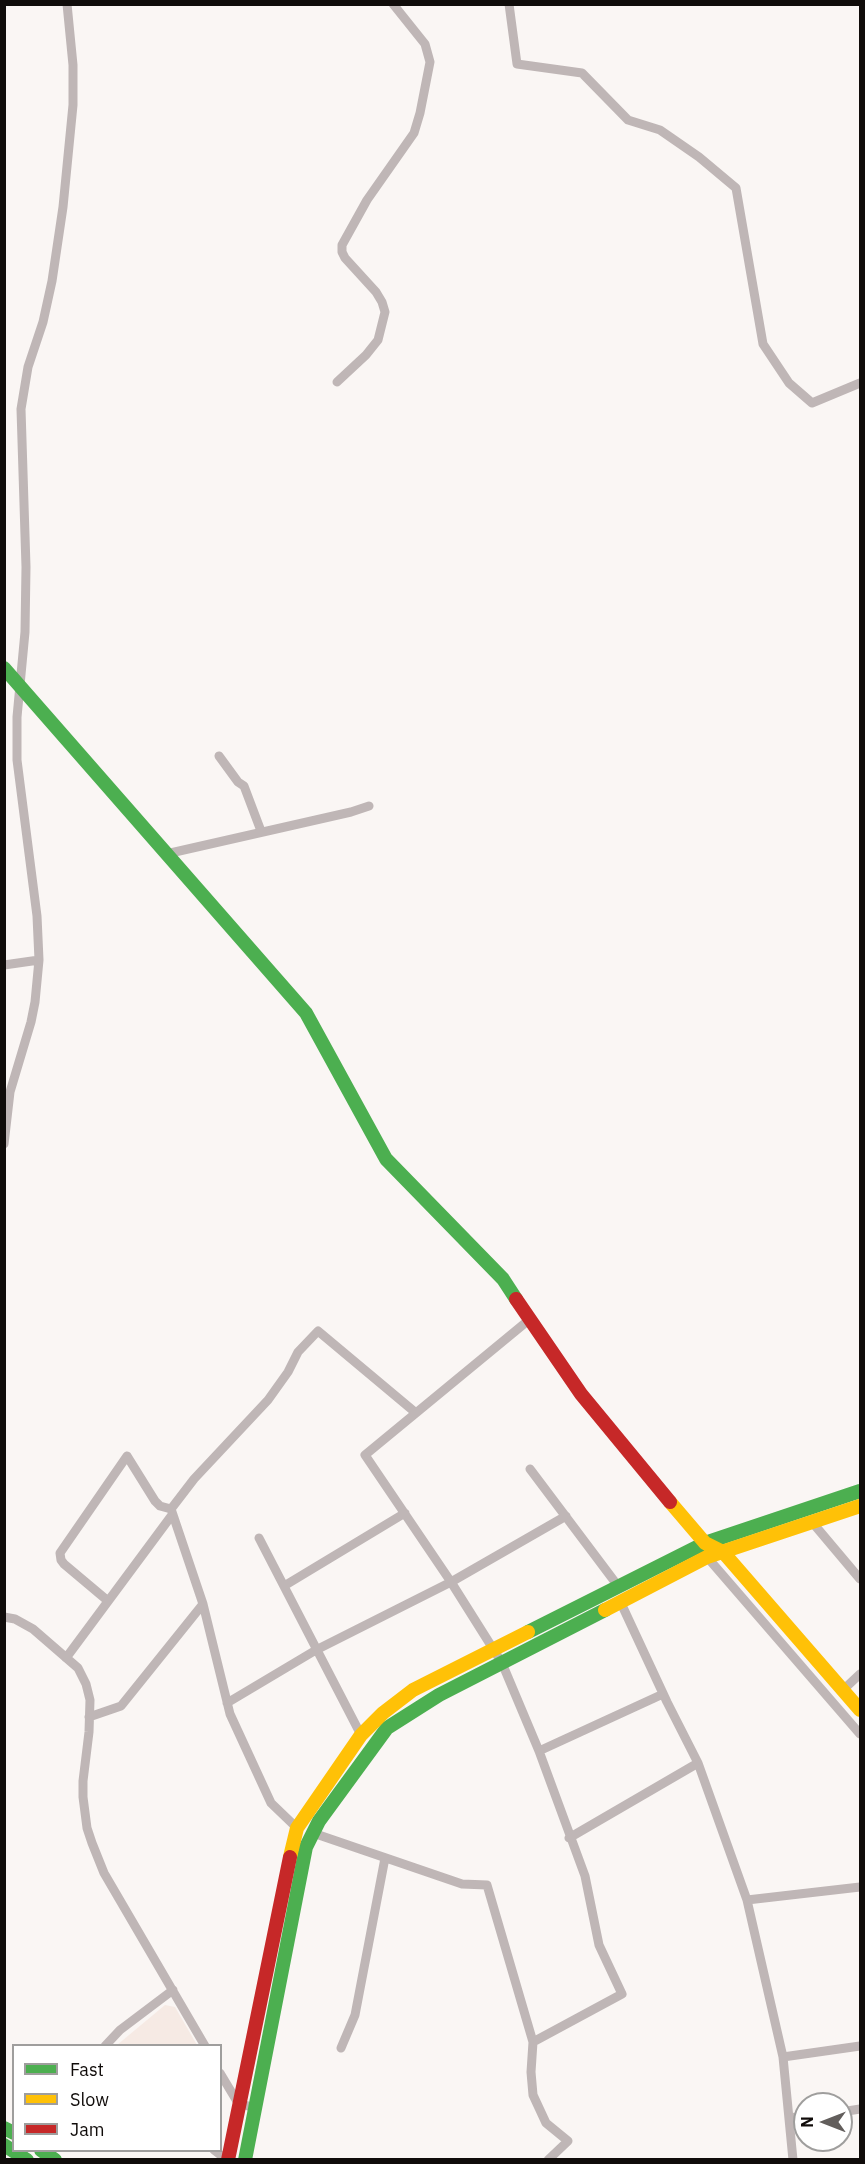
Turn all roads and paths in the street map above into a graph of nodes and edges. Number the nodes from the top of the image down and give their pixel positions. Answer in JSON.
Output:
{"nodes":[{"id":1,"x":67,"y":4,"type":"edge"},
{"id":2,"x":393,"y":4,"type":"edge"},
{"id":3,"x":509,"y":4,"type":"edge"},
{"id":4,"x":337,"y":382,"type":"dead end"},
{"id":5,"x":861,"y":383,"type":"edge"},
{"id":6,"x":4,"y":668,"type":"edge"},
{"id":7,"x":20,"y":687,"type":"junction"},
{"id":8,"x":219,"y":756,"type":"dead end"},
{"id":9,"x":369,"y":806,"type":"dead end"},
{"id":10,"x":261,"y":831,"type":"junction"},
{"id":11,"x":166,"y":854,"type":"junction"},
{"id":12,"x":39,"y":960,"type":"junction"},
{"id":13,"x":4,"y":965,"type":"edge"},
{"id":14,"x":4,"y":1144,"type":"edge"},
{"id":15,"x":530,"y":1319,"type":"junction"},
{"id":16,"x":416,"y":1413,"type":"junction"},
{"id":17,"x":530,"y":1469,"type":"dead end"},
{"id":18,"x":861,"y":1491,"type":"edge"},
{"id":19,"x":861,"y":1506,"type":"edge"},
{"id":20,"x":172,"y":1512,"type":"junction"},
{"id":21,"x":405,"y":1513,"type":"junction"},
{"id":22,"x":566,"y":1516,"type":"junction"},
{"id":23,"x":812,"y":1522,"type":"junction"},
{"id":24,"x":259,"y":1538,"type":"dead end"},
{"id":25,"x":705,"y":1543,"type":"junction"},
{"id":26,"x":723,"y":1552,"type":"junction"},
{"id":27,"x":707,"y":1557,"type":"junction"},
{"id":28,"x":861,"y":1579,"type":"edge"},
{"id":29,"x":451,"y":1582,"type":"junction"},
{"id":30,"x":284,"y":1586,"type":"junction"},
{"id":31,"x":618,"y":1586,"type":"junction"},
{"id":32,"x":108,"y":1601,"type":"junction"},
{"id":33,"x":620,"y":1601,"type":"junction"},
{"id":34,"x":203,"y":1604,"type":"junction"},
{"id":35,"x":4,"y":1617,"type":"edge"},
{"id":36,"x":494,"y":1649,"type":"junction"},
{"id":37,"x":316,"y":1650,"type":"junction"},
{"id":38,"x":66,"y":1658,"type":"junction"},
{"id":39,"x":502,"y":1663,"type":"junction"},
{"id":40,"x":861,"y":1674,"type":"edge"},
{"id":41,"x":843,"y":1690,"type":"junction"},
{"id":42,"x":663,"y":1694,"type":"junction"},
{"id":43,"x":227,"y":1703,"type":"junction"},
{"id":44,"x":861,"y":1710,"type":"edge"},
{"id":45,"x":89,"y":1717,"type":"junction"},
{"id":46,"x":861,"y":1734,"type":"edge"},
{"id":47,"x":361,"y":1735,"type":"junction"},
{"id":48,"x":539,"y":1751,"type":"junction"},
{"id":49,"x":698,"y":1763,"type":"junction"},
{"id":50,"x":297,"y":1828,"type":"junction"},
{"id":51,"x":312,"y":1833,"type":"junction"},
{"id":52,"x":569,"y":1838,"type":"junction"},
{"id":53,"x":385,"y":1858,"type":"junction"},
{"id":54,"x":861,"y":1887,"type":"edge"},
{"id":55,"x":747,"y":1900,"type":"junction"},
{"id":56,"x":173,"y":1990,"type":"junction"},
{"id":57,"x":533,"y":2042,"type":"junction"},
{"id":58,"x":107,"y":2044,"type":"edge"},
{"id":59,"x":204,"y":2044,"type":"edge"},
{"id":60,"x":861,"y":2046,"type":"edge"},
{"id":61,"x":341,"y":2048,"type":"dead end"},
{"id":62,"x":783,"y":2057,"type":"junction"},
{"id":63,"x":222,"y":2076,"type":"edge"},
{"id":64,"x":238,"y":2103,"type":"junction"},
{"id":65,"x":255,"y":2108,"type":"junction"},
{"id":66,"x":789,"y":2118,"type":"junction"},
{"id":67,"x":793,"y":2118,"type":"edge"},
{"id":68,"x":227,"y":2160,"type":"edge"},
{"id":69,"x":246,"y":2160,"type":"edge"},
{"id":70,"x":548,"y":2160,"type":"edge"},
{"id":71,"x":793,"y":2160,"type":"edge"}],
"edges":[{"from":1,"to":7,"type":"street"},
{"from":2,"to":4,"type":"street"},
{"from":3,"to":5,"type":"street"},
{"from":6,"to":7,"type":"street"},
{"from":7,"to":11,"type":"street"},
{"from":7,"to":12,"type":"street"},
{"from":8,"to":10,"type":"street"},
{"from":9,"to":10,"type":"street"},
{"from":10,"to":11,"type":"street"},
{"from":11,"to":15,"type":"street"},
{"from":12,"to":13,"type":"street"},
{"from":12,"to":14,"type":"street"},
{"from":15,"to":16,"type":"street"},
{"from":15,"to":25,"type":"street"},
{"from":16,"to":20,"type":"street"},
{"from":16,"to":21,"type":"street"},
{"from":17,"to":22,"type":"street"},
{"from":18,"to":25,"type":"street"},
{"from":19,"to":23,"type":"street"},
{"from":20,"to":32,"type":"street"},
{"from":20,"to":32,"type":"street"},
{"from":20,"to":34,"type":"street"},
{"from":21,"to":29,"type":"street"},
{"from":21,"to":30,"type":"street"},
{"from":22,"to":29,"type":"street"},
{"from":22,"to":31,"type":"street"},
{"from":23,"to":26,"type":"street"},
{"from":23,"to":28,"type":"street"},
{"from":24,"to":30,"type":"street"},
{"from":25,"to":26,"type":"street"},
{"from":25,"to":27,"type":"street"},
{"from":25,"to":31,"type":"street"},
{"from":26,"to":27,"type":"street"},
{"from":26,"to":41,"type":"street"},
{"from":27,"to":33,"type":"street"},
{"from":27,"to":46,"type":"street"},
{"from":29,"to":36,"type":"street"},
{"from":29,"to":37,"type":"street"},
{"from":30,"to":37,"type":"street"},
{"from":31,"to":36,"type":"street"},
{"from":32,"to":38,"type":"street"},
{"from":33,"to":39,"type":"street"},
{"from":33,"to":42,"type":"street"},
{"from":34,"to":43,"type":"street"},
{"from":34,"to":45,"type":"street"},
{"from":35,"to":38,"type":"street"},
{"from":36,"to":39,"type":"street"},
{"from":36,"to":47,"type":"street"},
{"from":37,"to":43,"type":"street"},
{"from":37,"to":47,"type":"street"},
{"from":38,"to":45,"type":"street"},
{"from":39,"to":48,"type":"street"},
{"from":39,"to":51,"type":"street"},
{"from":40,"to":41,"type":"street"},
{"from":41,"to":44,"type":"street"},
{"from":42,"to":48,"type":"street"},
{"from":42,"to":49,"type":"street"},
{"from":43,"to":50,"type":"street"},
{"from":45,"to":56,"type":"street"},
{"from":47,"to":50,"type":"street"},
{"from":48,"to":52,"type":"street"},
{"from":49,"to":52,"type":"street"},
{"from":49,"to":55,"type":"street"},
{"from":50,"to":64,"type":"street"},
{"from":51,"to":53,"type":"street"},
{"from":51,"to":65,"type":"street"},
{"from":52,"to":57,"type":"street"},
{"from":53,"to":57,"type":"street"},
{"from":53,"to":61,"type":"street"},
{"from":54,"to":55,"type":"street"},
{"from":55,"to":62,"type":"street"},
{"from":56,"to":58,"type":"street"},
{"from":56,"to":59,"type":"street"},
{"from":57,"to":70,"type":"street"},
{"from":60,"to":62,"type":"street"},
{"from":62,"to":66,"type":"street"},
{"from":63,"to":64,"type":"street"},
{"from":64,"to":65,"type":"street"},
{"from":64,"to":68,"type":"street"},
{"from":65,"to":69,"type":"street"},
{"from":66,"to":67,"type":"street"},
{"from":66,"to":71,"type":"street"}]}
